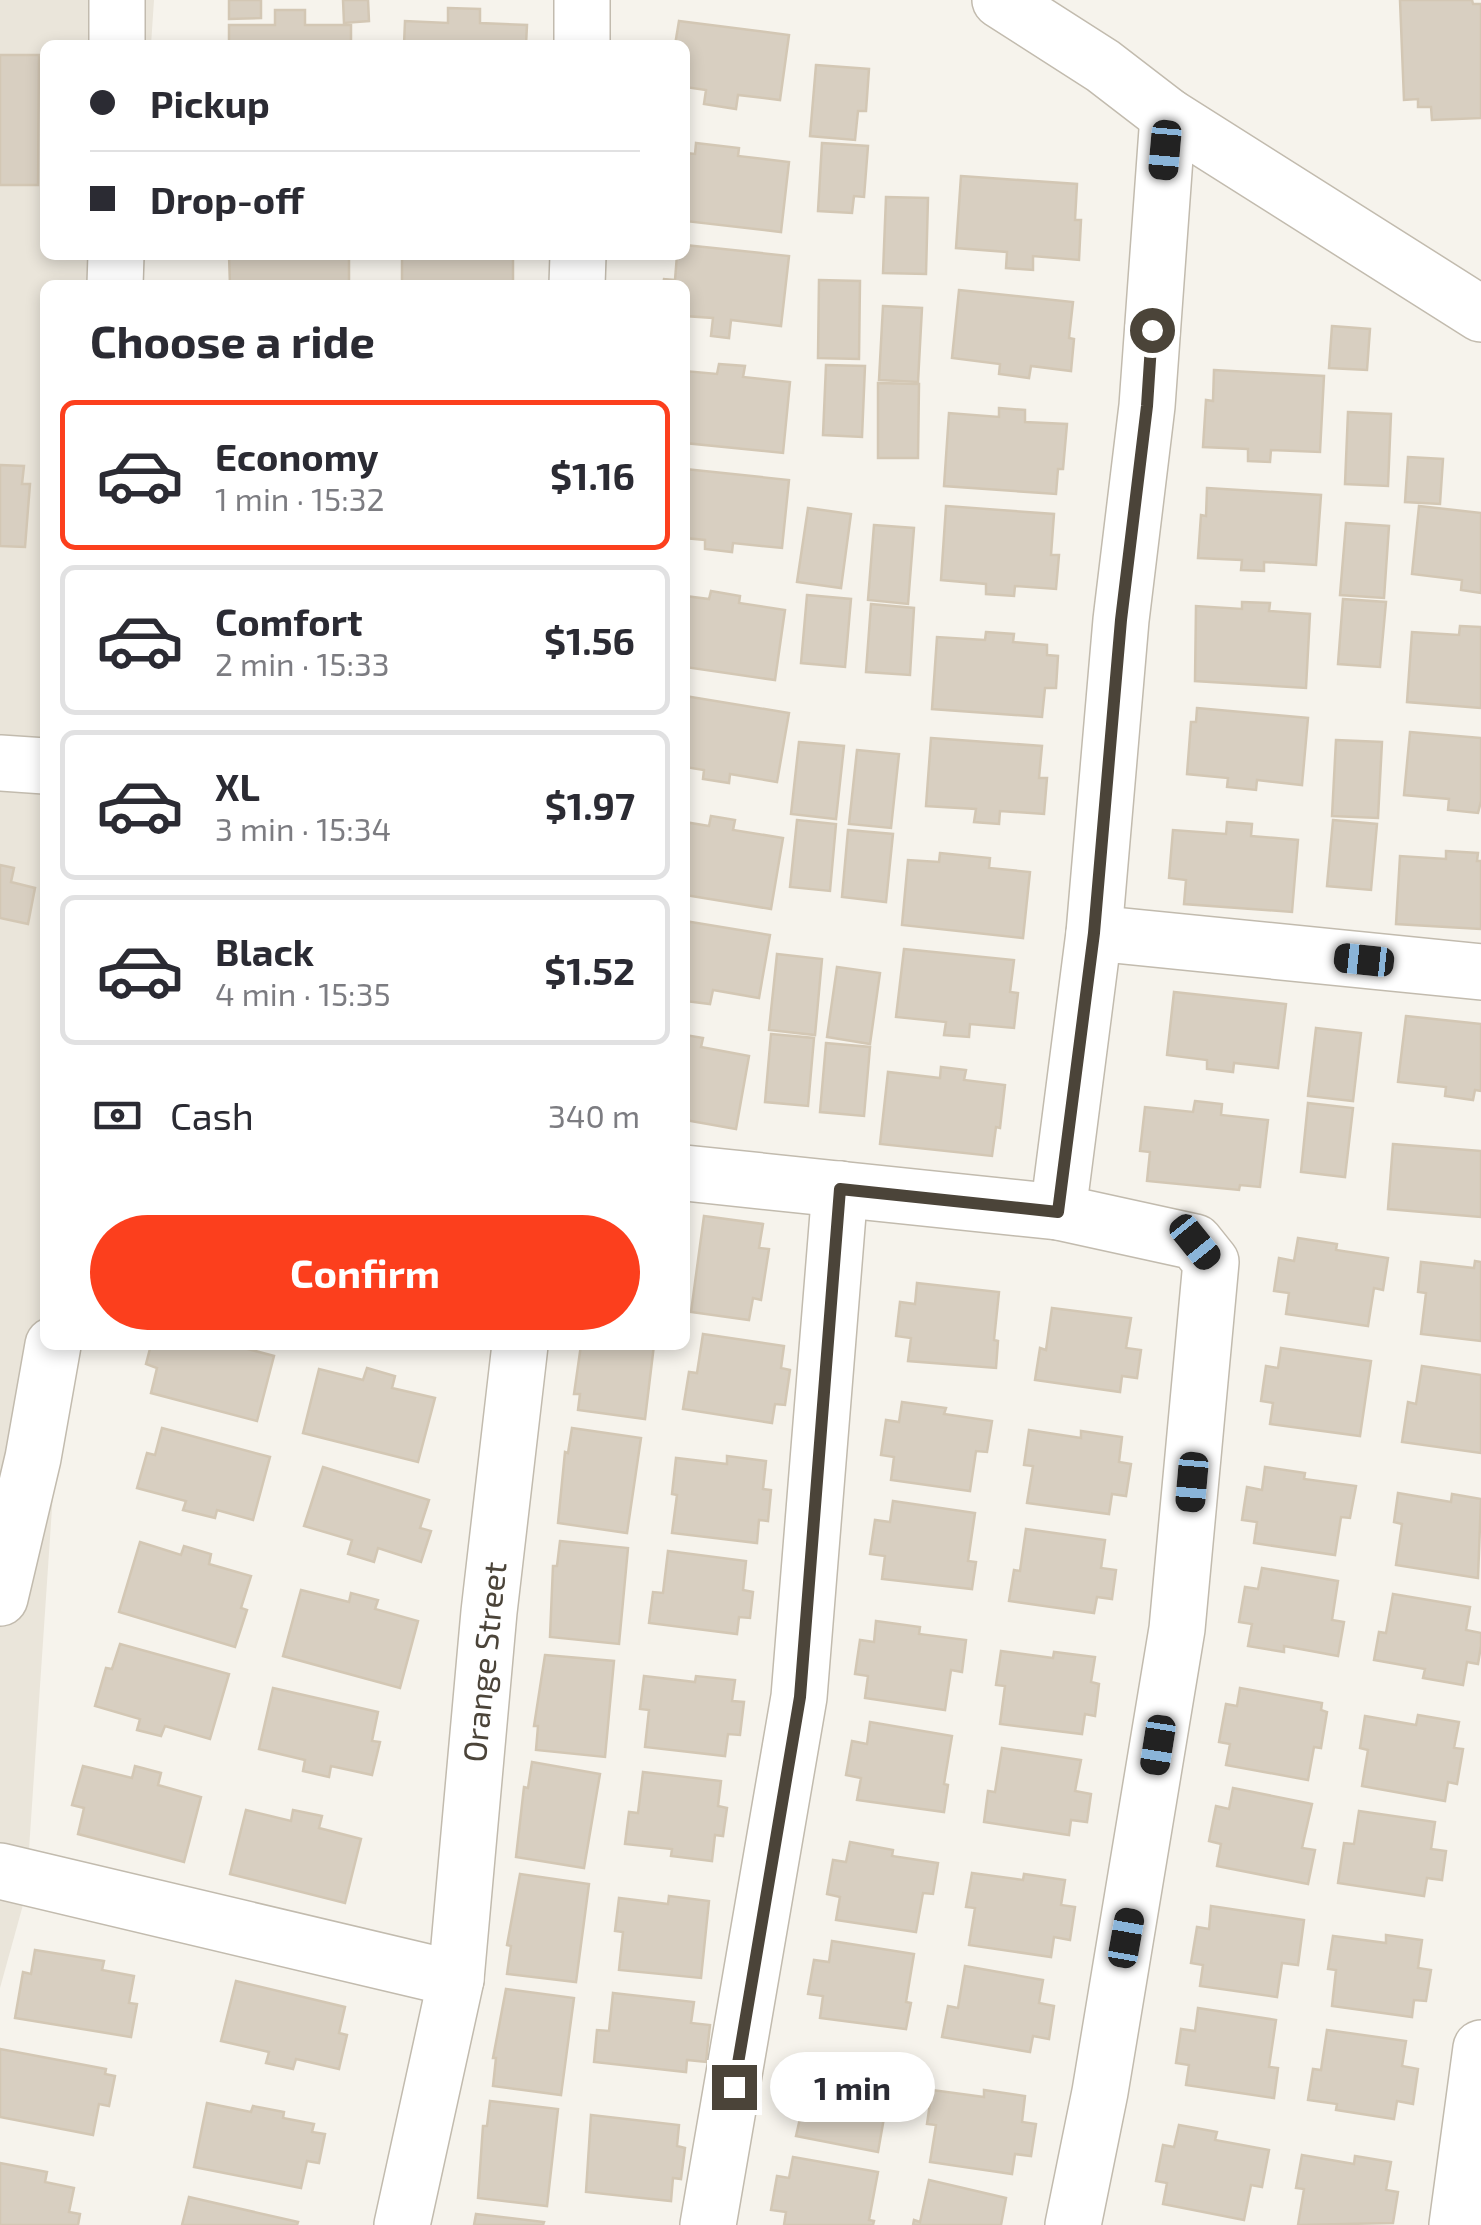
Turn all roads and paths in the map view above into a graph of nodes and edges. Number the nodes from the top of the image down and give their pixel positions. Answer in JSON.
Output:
{"nodes":[{"id":1,"x":117,"y":0,"type":"edge"},
{"id":2,"x":582,"y":0,"type":"edge"},
{"id":3,"x":1000,"y":0,"type":"edge"},
{"id":4,"x":117,"y":40,"type":"edge"},
{"id":5,"x":582,"y":40,"type":"edge"},
{"id":6,"x":1168,"y":116,"type":"junction"},
{"id":7,"x":1481,"y":314,"type":"edge"},
{"id":8,"x":0,"y":763,"type":"edge"},
{"id":9,"x":40,"y":766,"type":"edge"},
{"id":10,"x":1094,"y":933,"type":"junction"},
{"id":11,"x":1481,"y":972,"type":"edge"},
{"id":12,"x":690,"y":1174,"type":"edge"},
{"id":13,"x":840,"y":1189,"type":"junction"},
{"id":14,"x":1058,"y":1212,"type":"junction"},
{"id":15,"x":52,"y":1350,"type":"edge"},
{"id":16,"x":519,"y":1350,"type":"edge"},
{"id":17,"x":0,"y":1598,"type":"edge"},
{"id":18,"x":2,"y":1882,"type":"edge"},
{"id":19,"x":456,"y":1979,"type":"junction"},
{"id":20,"x":1481,"y":2048,"type":"edge"},
{"id":21,"x":402,"y":2225,"type":"edge"},
{"id":22,"x":708,"y":2225,"type":"edge"},
{"id":23,"x":1073,"y":2225,"type":"edge"},
{"id":24,"x":1457,"y":2225,"type":"edge"}],
"edges":[{"from":1,"to":4,"type":"street"},
{"from":2,"to":5,"type":"street"},
{"from":3,"to":6,"type":"street"},
{"from":6,"to":7,"type":"street"},
{"from":6,"to":10,"type":"street"},
{"from":8,"to":9,"type":"street"},
{"from":10,"to":11,"type":"street"},
{"from":10,"to":14,"type":"street"},
{"from":12,"to":13,"type":"street"},
{"from":13,"to":14,"type":"street"},
{"from":13,"to":22,"type":"street"},
{"from":14,"to":23,"type":"street"},
{"from":15,"to":17,"type":"street"},
{"from":16,"to":19,"type":"street","name":"Orange Street"},
{"from":18,"to":19,"type":"street"},
{"from":19,"to":21,"type":"street","name":"Orange Street"},
{"from":20,"to":24,"type":"street"}]}
